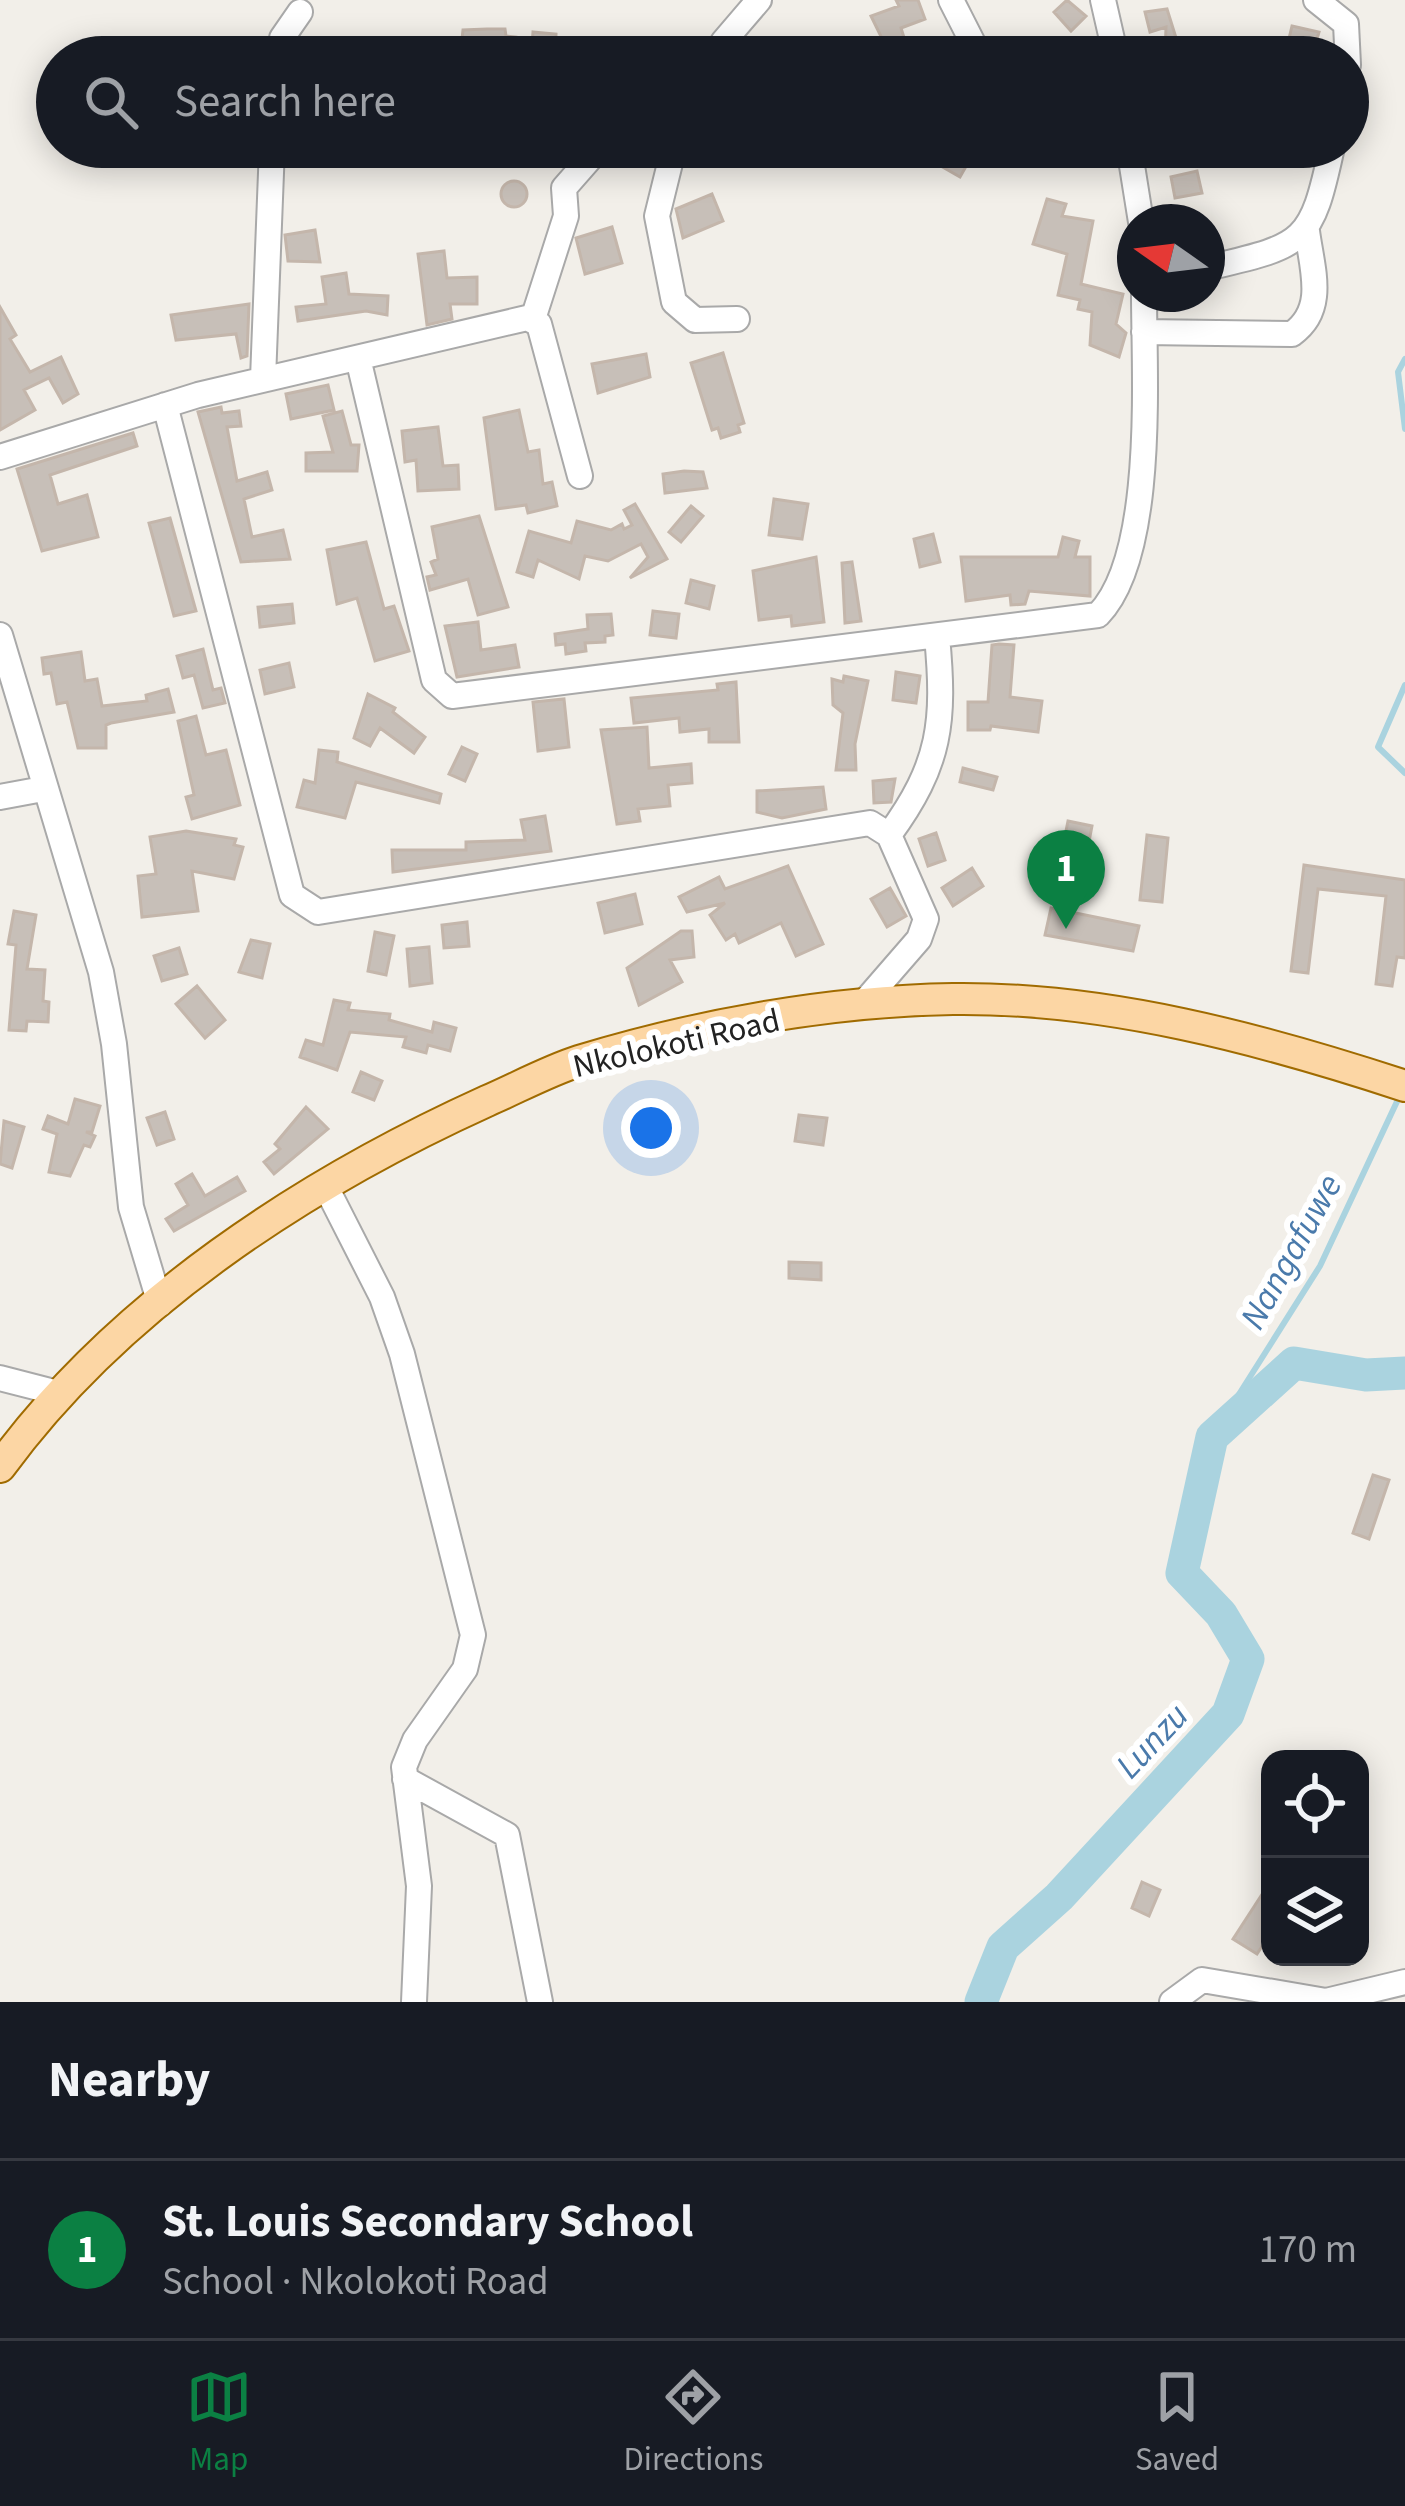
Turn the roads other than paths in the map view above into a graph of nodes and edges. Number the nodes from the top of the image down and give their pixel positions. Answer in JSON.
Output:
{"nodes":[{"id":1,"x":759,"y":0,"type":"edge"},
{"id":2,"x":951,"y":0,"type":"edge"},
{"id":3,"x":1103,"y":0,"type":"edge"},
{"id":4,"x":1316,"y":0,"type":"edge"},
{"id":5,"x":300,"y":12,"type":"dead end"},
{"id":6,"x":283,"y":36,"type":"edge"},
{"id":7,"x":728,"y":36,"type":"edge"},
{"id":8,"x":969,"y":36,"type":"edge"},
{"id":9,"x":1108,"y":36,"type":"edge"},
{"id":10,"x":1347,"y":36,"type":"edge"},
{"id":11,"x":271,"y":168,"type":"edge"},
{"id":12,"x":582,"y":168,"type":"edge"},
{"id":13,"x":669,"y":168,"type":"edge"},
{"id":14,"x":1133,"y":168,"type":"edge"},
{"id":15,"x":1328,"y":168,"type":"edge"},
{"id":16,"x":1138,"y":204,"type":"edge"},
{"id":17,"x":1307,"y":231,"type":"junction"},
{"id":18,"x":1225,"y":262,"type":"edge"},
{"id":19,"x":1144,"y":312,"type":"edge"},
{"id":20,"x":533,"y":319,"type":"junction"},
{"id":21,"x":736,"y":319,"type":"dead end"},
{"id":22,"x":1144,"y":332,"type":"junction"},
{"id":23,"x":358,"y":358,"type":"junction"},
{"id":24,"x":263,"y":379,"type":"junction"},
{"id":25,"x":165,"y":405,"type":"junction"},
{"id":26,"x":0,"y":457,"type":"edge"},
{"id":27,"x":580,"y":476,"type":"dead end"},
{"id":28,"x":0,"y":635,"type":"edge"},
{"id":29,"x":937,"y":637,"type":"junction"},
{"id":30,"x":43,"y":789,"type":"junction"},
{"id":31,"x":0,"y":797,"type":"edge"},
{"id":32,"x":889,"y":835,"type":"junction"},
{"id":33,"x":860,"y":1007,"type":"junction"},
{"id":34,"x":1405,"y":1086,"type":"edge"},
{"id":35,"x":326,"y":1186,"type":"junction"},
{"id":36,"x":160,"y":1304,"type":"junction"},
{"id":37,"x":0,"y":1378,"type":"edge"},
{"id":38,"x":62,"y":1394,"type":"junction"},
{"id":39,"x":0,"y":1467,"type":"edge"},
{"id":40,"x":405,"y":1779,"type":"junction"},
{"id":41,"x":1405,"y":1982,"type":"edge"},
{"id":42,"x":414,"y":2002,"type":"edge"},
{"id":43,"x":540,"y":2002,"type":"edge"},
{"id":44,"x":1172,"y":2002,"type":"edge"}],
"edges":[{"from":1,"to":7,"type":"street"},
{"from":2,"to":8,"type":"street"},
{"from":3,"to":9,"type":"street"},
{"from":4,"to":10,"type":"street"},
{"from":5,"to":6,"type":"street"},
{"from":11,"to":24,"type":"street"},
{"from":12,"to":20,"type":"street"},
{"from":13,"to":21,"type":"street"},
{"from":14,"to":16,"type":"street"},
{"from":15,"to":17,"type":"street"},
{"from":17,"to":18,"type":"street"},
{"from":17,"to":22,"type":"street"},
{"from":19,"to":22,"type":"street"},
{"from":20,"to":23,"type":"street"},
{"from":20,"to":27,"type":"street"},
{"from":22,"to":29,"type":"street"},
{"from":23,"to":24,"type":"street"},
{"from":23,"to":29,"type":"street"},
{"from":24,"to":25,"type":"street"},
{"from":25,"to":26,"type":"street"},
{"from":25,"to":32,"type":"street"},
{"from":28,"to":30,"type":"street"},
{"from":29,"to":32,"type":"street"},
{"from":30,"to":31,"type":"street"},
{"from":30,"to":36,"type":"street"},
{"from":32,"to":33,"type":"street"},
{"from":33,"to":34,"type":"main road","name":"Nkolokoti Road"},
{"from":33,"to":35,"type":"main road","name":"Nkolokoti Road"},
{"from":35,"to":36,"type":"main road","name":"Nkolokoti Road"},
{"from":35,"to":40,"type":"street"},
{"from":36,"to":38,"type":"main road","name":"Nkolokoti Road"},
{"from":37,"to":38,"type":"street"},
{"from":38,"to":39,"type":"main road","name":"Nkolokoti Road"},
{"from":40,"to":42,"type":"street"},
{"from":40,"to":43,"type":"street"},
{"from":41,"to":44,"type":"street"}]}
